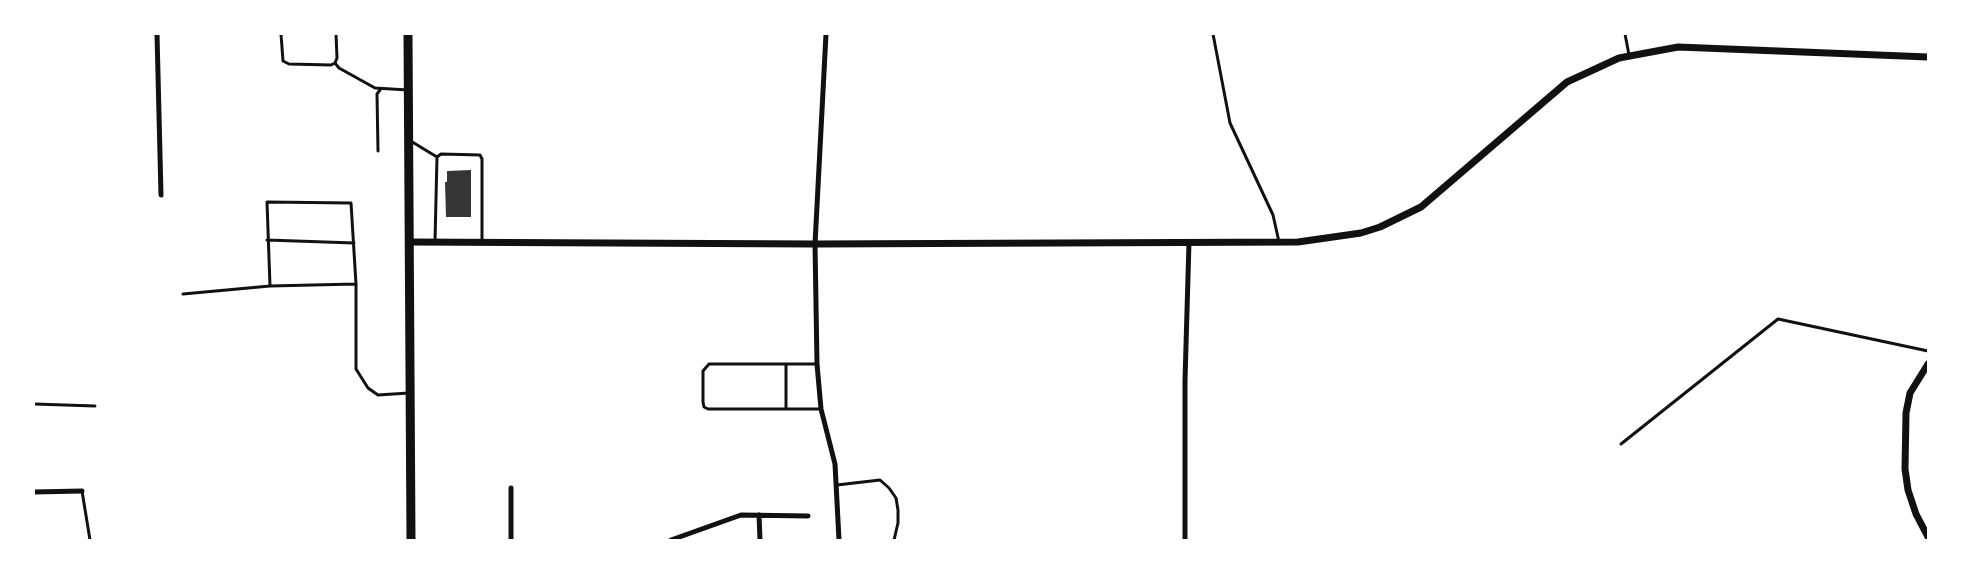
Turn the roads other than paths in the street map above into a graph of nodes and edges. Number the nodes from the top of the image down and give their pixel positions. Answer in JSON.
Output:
{"nodes":[{"id":1,"x":157,"y":34,"type":"edge"},
{"id":2,"x":282,"y":34,"type":"edge"},
{"id":3,"x":336,"y":34,"type":"edge"},
{"id":4,"x":408,"y":34,"type":"edge"},
{"id":5,"x":826,"y":34,"type":"edge"},
{"id":6,"x":1213,"y":34,"type":"edge"},
{"id":7,"x":1624,"y":34,"type":"edge"},
{"id":8,"x":1630,"y":56,"type":"junction"},
{"id":9,"x":1928,"y":57,"type":"edge"},
{"id":10,"x":335,"y":63,"type":"junction"},
{"id":11,"x":380,"y":89,"type":"junction"},
{"id":12,"x":408,"y":90,"type":"junction"},
{"id":13,"x":409,"y":140,"type":"junction"},
{"id":14,"x":378,"y":150,"type":"dead end"},
{"id":15,"x":437,"y":157,"type":"junction"},
{"id":16,"x":161,"y":195,"type":"dead end"},
{"id":17,"x":267,"y":240,"type":"junction"},
{"id":18,"x":409,"y":242,"type":"junction"},
{"id":19,"x":1189,"y":242,"type":"junction"},
{"id":20,"x":1279,"y":242,"type":"junction"},
{"id":21,"x":354,"y":243,"type":"junction"},
{"id":22,"x":435,"y":243,"type":"junction"},
{"id":23,"x":482,"y":243,"type":"junction"},
{"id":24,"x":815,"y":244,"type":"junction"},
{"id":25,"x":356,"y":284,"type":"junction"},
{"id":26,"x":270,"y":286,"type":"junction"},
{"id":27,"x":184,"y":294,"type":"dead end"},
{"id":28,"x":1928,"y":351,"type":"edge"},
{"id":29,"x":786,"y":364,"type":"junction"},
{"id":30,"x":817,"y":364,"type":"junction"},
{"id":31,"x":1928,"y":364,"type":"edge"},
{"id":32,"x":409,"y":393,"type":"junction"},
{"id":33,"x":34,"y":404,"type":"edge"},
{"id":34,"x":96,"y":406,"type":"dead end"},
{"id":35,"x":786,"y":409,"type":"junction"},
{"id":36,"x":821,"y":409,"type":"junction"},
{"id":37,"x":1621,"y":444,"type":"dead end"},
{"id":38,"x":836,"y":486,"type":"junction"},
{"id":39,"x":511,"y":488,"type":"dead end"},
{"id":40,"x":82,"y":491,"type":"joint"},
{"id":41,"x":34,"y":492,"type":"edge"},
{"id":42,"x":759,"y":515,"type":"junction"},
{"id":43,"x":808,"y":516,"type":"dead end"},
{"id":44,"x":1928,"y":537,"type":"edge"},
{"id":45,"x":90,"y":540,"type":"edge"},
{"id":46,"x":411,"y":540,"type":"edge"},
{"id":47,"x":511,"y":540,"type":"edge"},
{"id":48,"x":671,"y":540,"type":"edge"},
{"id":49,"x":760,"y":540,"type":"edge"},
{"id":50,"x":838,"y":540,"type":"edge"},
{"id":51,"x":894,"y":540,"type":"edge"},
{"id":52,"x":1185,"y":540,"type":"edge"}],
"edges":[{"from":1,"to":16,"type":"street"},
{"from":2,"to":10,"type":"lane"},
{"from":3,"to":10,"type":"lane"},
{"from":4,"to":12,"type":"main road"},
{"from":5,"to":24,"type":"street"},
{"from":6,"to":20,"type":"lane"},
{"from":7,"to":8,"type":"lane"},
{"from":8,"to":9,"type":"street"},
{"from":8,"to":20,"type":"street"},
{"from":10,"to":11,"type":"lane"},
{"from":11,"to":12,"type":"lane"},
{"from":11,"to":14,"type":"lane"},
{"from":12,"to":13,"type":"main road"},
{"from":13,"to":15,"type":"lane"},
{"from":13,"to":18,"type":"main road"},
{"from":15,"to":22,"type":"lane"},
{"from":15,"to":23,"type":"lane"},
{"from":17,"to":21,"type":"lane"},
{"from":17,"to":21,"type":"lane"},
{"from":17,"to":26,"type":"lane"},
{"from":18,"to":22,"type":"street"},
{"from":18,"to":32,"type":"main road"},
{"from":19,"to":20,"type":"street"},
{"from":19,"to":24,"type":"street"},
{"from":19,"to":52,"type":"street"},
{"from":21,"to":25,"type":"lane"},
{"from":22,"to":23,"type":"street"},
{"from":23,"to":24,"type":"street"},
{"from":24,"to":30,"type":"street"},
{"from":25,"to":26,"type":"lane"},
{"from":25,"to":32,"type":"lane"},
{"from":26,"to":27,"type":"lane"},
{"from":28,"to":37,"type":"lane"},
{"from":29,"to":30,"type":"lane"},
{"from":29,"to":35,"type":"lane"},
{"from":29,"to":35,"type":"lane"},
{"from":30,"to":36,"type":"street"},
{"from":31,"to":44,"type":"street"},
{"from":32,"to":46,"type":"main road"},
{"from":33,"to":34,"type":"lane"},
{"from":35,"to":36,"type":"lane"},
{"from":36,"to":38,"type":"street"},
{"from":38,"to":50,"type":"street"},
{"from":38,"to":51,"type":"lane"},
{"from":39,"to":47,"type":"street"},
{"from":40,"to":41,"type":"street"},
{"from":40,"to":45,"type":"lane"},
{"from":42,"to":43,"type":"street"},
{"from":42,"to":48,"type":"street"},
{"from":42,"to":49,"type":"street"}]}
